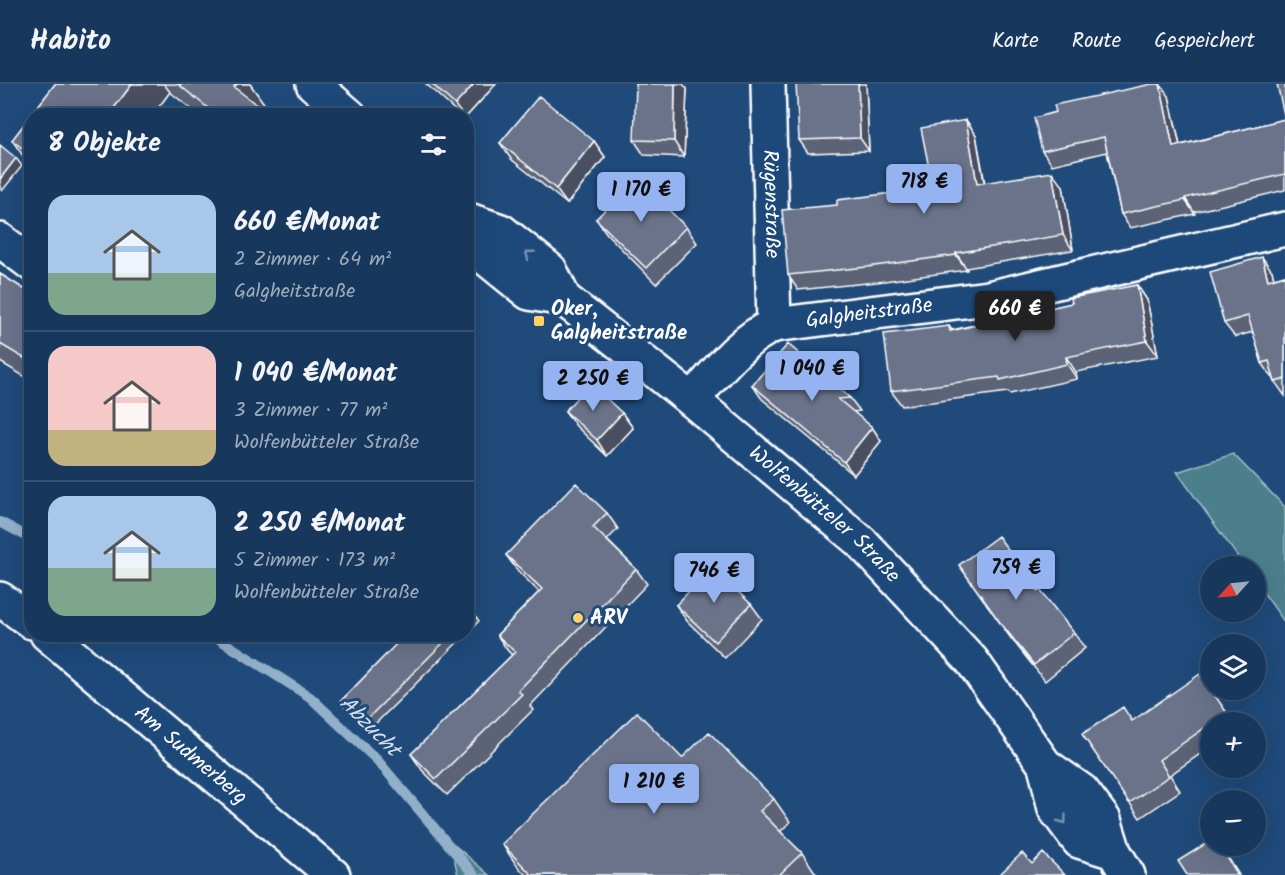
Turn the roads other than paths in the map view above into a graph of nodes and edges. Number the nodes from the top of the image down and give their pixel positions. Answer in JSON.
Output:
{"nodes":[{"id":1,"x":313,"y":84,"type":"edge"},
{"id":2,"x":768,"y":84,"type":"edge"},
{"id":3,"x":341,"y":108,"type":"edge"},
{"id":4,"x":474,"y":222,"type":"edge"},
{"id":5,"x":1285,"y":229,"type":"edge"},
{"id":6,"x":0,"y":240,"type":"edge"},
{"id":7,"x":474,"y":240,"type":"edge"},
{"id":8,"x":24,"y":258,"type":"edge"},
{"id":9,"x":564,"y":299,"type":"junction"},
{"id":10,"x":774,"y":325,"type":"junction"},
{"id":11,"x":692,"y":400,"type":"junction"},
{"id":12,"x":0,"y":599,"type":"edge"},
{"id":13,"x":24,"y":616,"type":"edge"},
{"id":14,"x":56,"y":642,"type":"edge"},
{"id":15,"x":1121,"y":864,"type":"edge"},
{"id":16,"x":333,"y":875,"type":"edge"}],
"edges":[{"from":1,"to":3,"type":"street"},
{"from":2,"to":10,"type":"street","name":"Rügenstraße"},
{"from":9,"to":4,"type":"street","name":"Wolfenbütteler Straße","one_way":true},
{"from":5,"to":10,"type":"street","name":"Galgheitstraße"},
{"from":6,"to":8,"type":"street"},
{"from":7,"to":9,"type":"street","name":"Wolfenbütteler Straße"},
{"from":9,"to":11,"type":"street","name":"Wolfenbütteler Straße"},
{"from":10,"to":11,"type":"street","name":"Galgheitstraße"},
{"from":11,"to":15,"type":"street","name":"Wolfenbütteler Straße"},
{"from":12,"to":13,"type":"street"},
{"from":14,"to":16,"type":"street","name":"Am Sudmerberg"}]}
